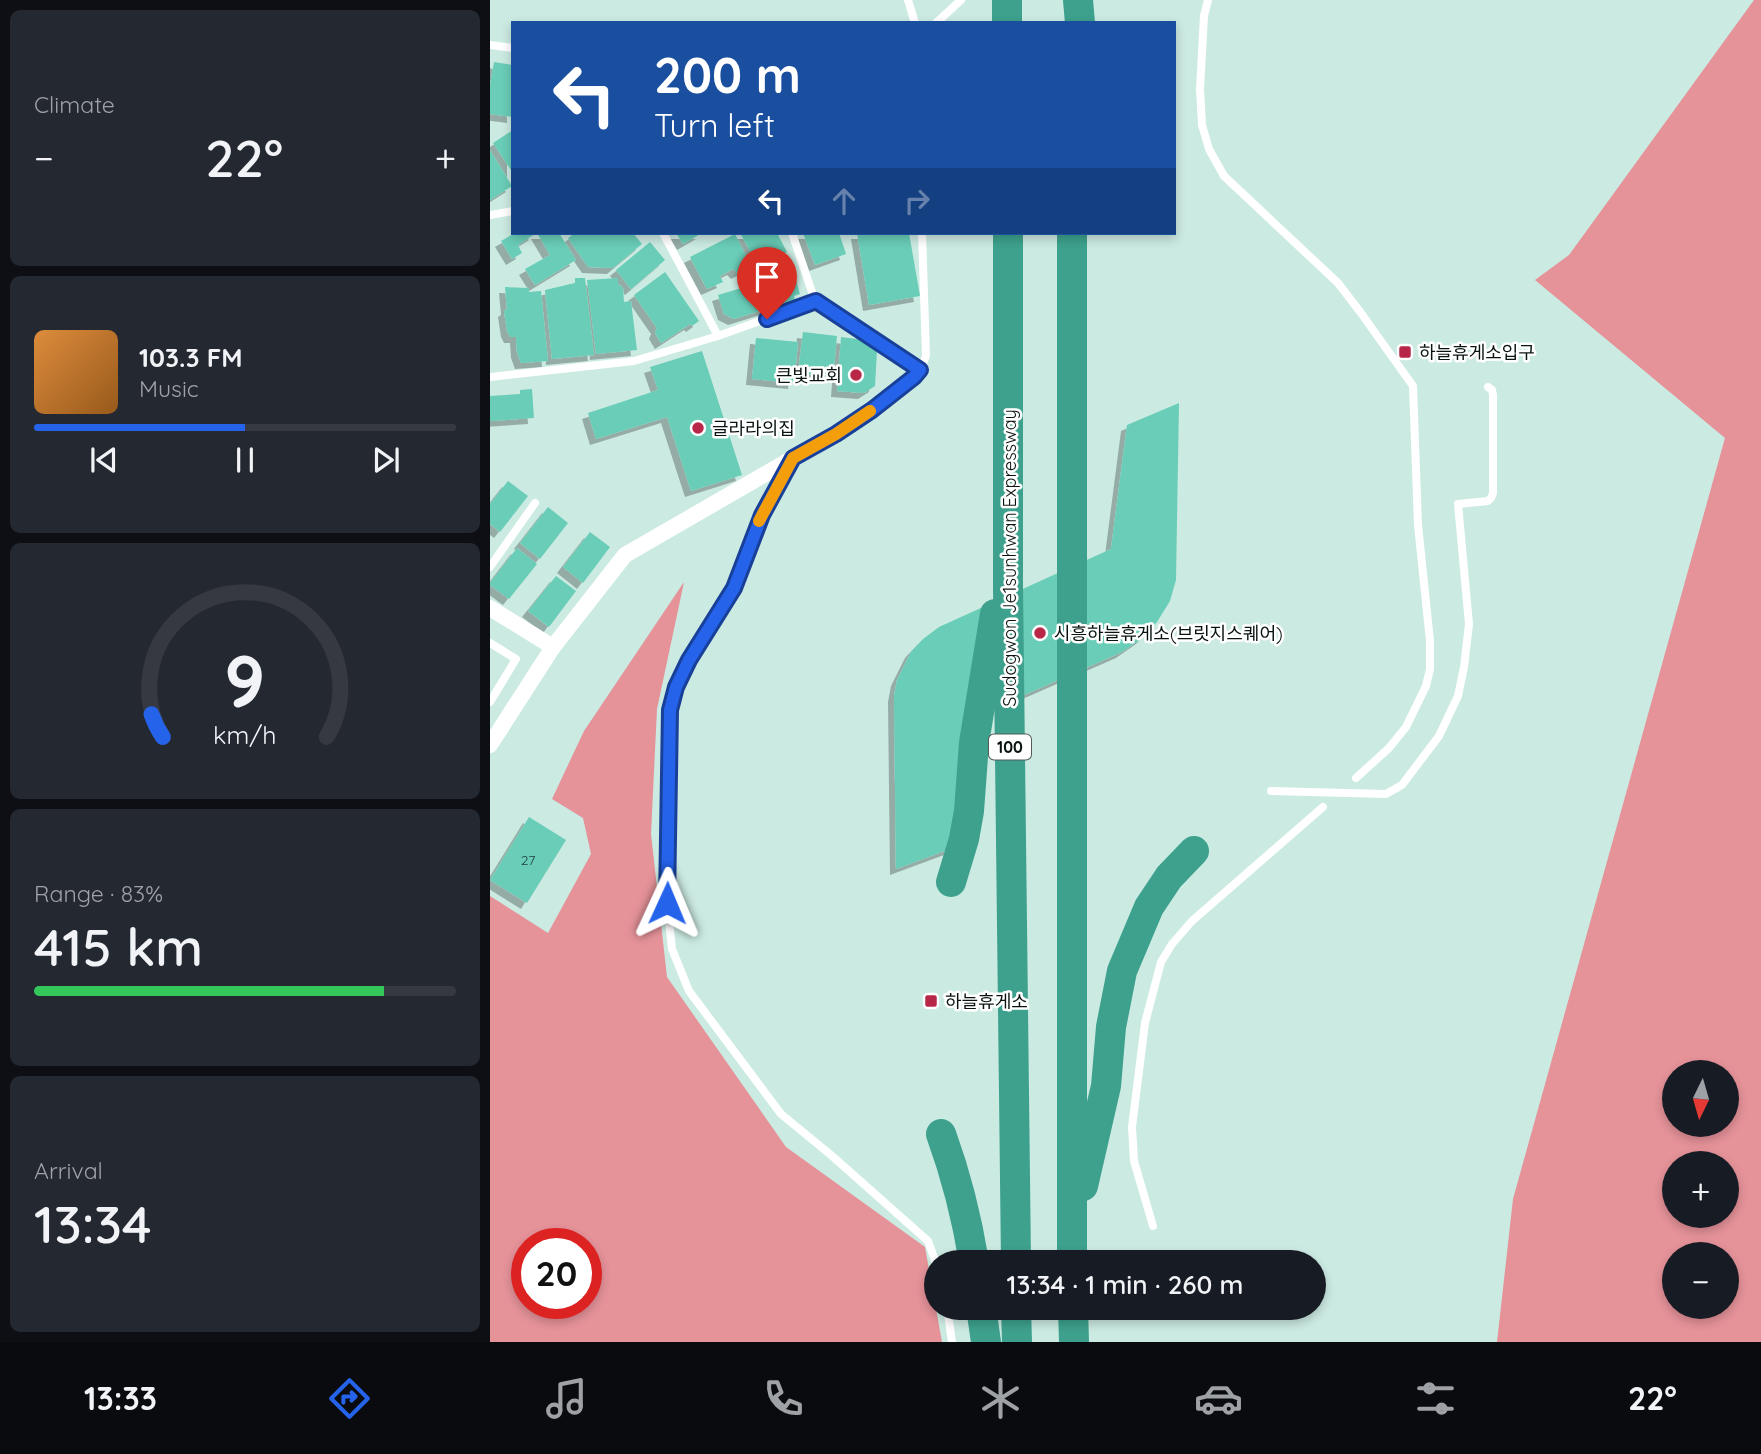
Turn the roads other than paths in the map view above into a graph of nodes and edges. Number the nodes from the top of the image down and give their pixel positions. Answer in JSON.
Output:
{"nodes":[{"id":1,"x":908,"y":0,"type":"edge"},
{"id":2,"x":961,"y":0,"type":"edge"},
{"id":3,"x":1007,"y":0,"type":"edge"},
{"id":4,"x":1076,"y":0,"type":"edge"},
{"id":5,"x":1208,"y":0,"type":"edge"},
{"id":6,"x":914,"y":21,"type":"edge"},
{"id":7,"x":938,"y":21,"type":"edge"},
{"id":8,"x":1007,"y":21,"type":"edge"},
{"id":9,"x":1073,"y":21,"type":"edge"},
{"id":10,"x":1080,"y":21,"type":"edge"},
{"id":11,"x":490,"y":45,"type":"edge"},
{"id":12,"x":511,"y":48,"type":"edge"},
{"id":13,"x":511,"y":211,"type":"edge"},
{"id":14,"x":490,"y":215,"type":"edge"},
{"id":15,"x":664,"y":235,"type":"edge"},
{"id":16,"x":793,"y":235,"type":"edge"},
{"id":17,"x":922,"y":235,"type":"edge"},
{"id":18,"x":1008,"y":235,"type":"edge"},
{"id":19,"x":1072,"y":235,"type":"edge"},
{"id":20,"x":816,"y":301,"type":"junction"},
{"id":21,"x":718,"y":336,"type":"junction"},
{"id":22,"x":920,"y":370,"type":"junction"},
{"id":23,"x":490,"y":377,"type":"edge"},
{"id":24,"x":1488,"y":387,"type":"dead end"},
{"id":25,"x":793,"y":458,"type":"junction"},
{"id":26,"x":535,"y":503,"type":"dead end"},
{"id":27,"x":1008,"y":530,"type":"junction"},
{"id":28,"x":490,"y":567,"type":"edge"},
{"id":29,"x":490,"y":608,"type":"edge"},
{"id":30,"x":490,"y":643,"type":"edge"},
{"id":31,"x":552,"y":647,"type":"junction"},
{"id":32,"x":490,"y":702,"type":"edge"},
{"id":33,"x":490,"y":745,"type":"edge"},
{"id":34,"x":1356,"y":778,"type":"dead end"},
{"id":35,"x":1271,"y":791,"type":"dead end"},
{"id":36,"x":1322,"y":807,"type":"dead end"},
{"id":37,"x":1194,"y":851,"type":"dead end"},
{"id":38,"x":951,"y":882,"type":"dead end"},
{"id":39,"x":941,"y":1134,"type":"dead end"},
{"id":40,"x":1153,"y":1226,"type":"dead end"},
{"id":41,"x":1072,"y":1248,"type":"edge"},
{"id":42,"x":932,"y":1250,"type":"edge"},
{"id":43,"x":971,"y":1250,"type":"edge"},
{"id":44,"x":1016,"y":1250,"type":"edge"},
{"id":45,"x":949,"y":1320,"type":"edge"},
{"id":46,"x":983,"y":1320,"type":"edge"},
{"id":47,"x":1016,"y":1320,"type":"edge"},
{"id":48,"x":1073,"y":1320,"type":"edge"},
{"id":49,"x":952,"y":1342,"type":"edge"},
{"id":50,"x":986,"y":1342,"type":"edge"},
{"id":51,"x":1017,"y":1342,"type":"edge"},
{"id":52,"x":1074,"y":1342,"type":"edge"}],
"edges":[{"from":1,"to":6,"type":"lane"},
{"from":2,"to":7,"type":"lane"},
{"from":3,"to":8,"type":"highway"},
{"from":4,"to":9,"type":"highway"},
{"from":4,"to":10,"type":"highway"},
{"from":5,"to":34,"type":"lane"},
{"from":11,"to":12,"type":"lane"},
{"from":13,"to":14,"type":"lane"},
{"from":15,"to":21,"type":"lane"},
{"from":16,"to":20,"type":"lane"},
{"from":17,"to":22,"type":"lane"},
{"from":18,"to":27,"type":"highway","name":"Sudogwon Je1sunhwan Expressway","number":"100"},
{"from":19,"to":41,"type":"highway"},
{"from":20,"to":21,"type":"lane"},
{"from":20,"to":22,"type":"lane"},
{"from":21,"to":23,"type":"lane"},
{"from":22,"to":25,"type":"lane"},
{"from":24,"to":35,"type":"lane"},
{"from":25,"to":31,"type":"street"},
{"from":25,"to":42,"type":"lane"},
{"from":26,"to":28,"type":"lane"},
{"from":27,"to":38,"type":"highway"},
{"from":27,"to":44,"type":"highway","name":"Sudogwon Je1sunhwan Expressway","number":"100"},
{"from":29,"to":31,"type":"street"},
{"from":30,"to":32,"type":"lane"},
{"from":31,"to":33,"type":"street"},
{"from":36,"to":40,"type":"lane"},
{"from":37,"to":41,"type":"highway"},
{"from":39,"to":43,"type":"highway"},
{"from":45,"to":49,"type":"lane"},
{"from":46,"to":50,"type":"highway"},
{"from":47,"to":51,"type":"highway"},
{"from":48,"to":52,"type":"highway"}]}
